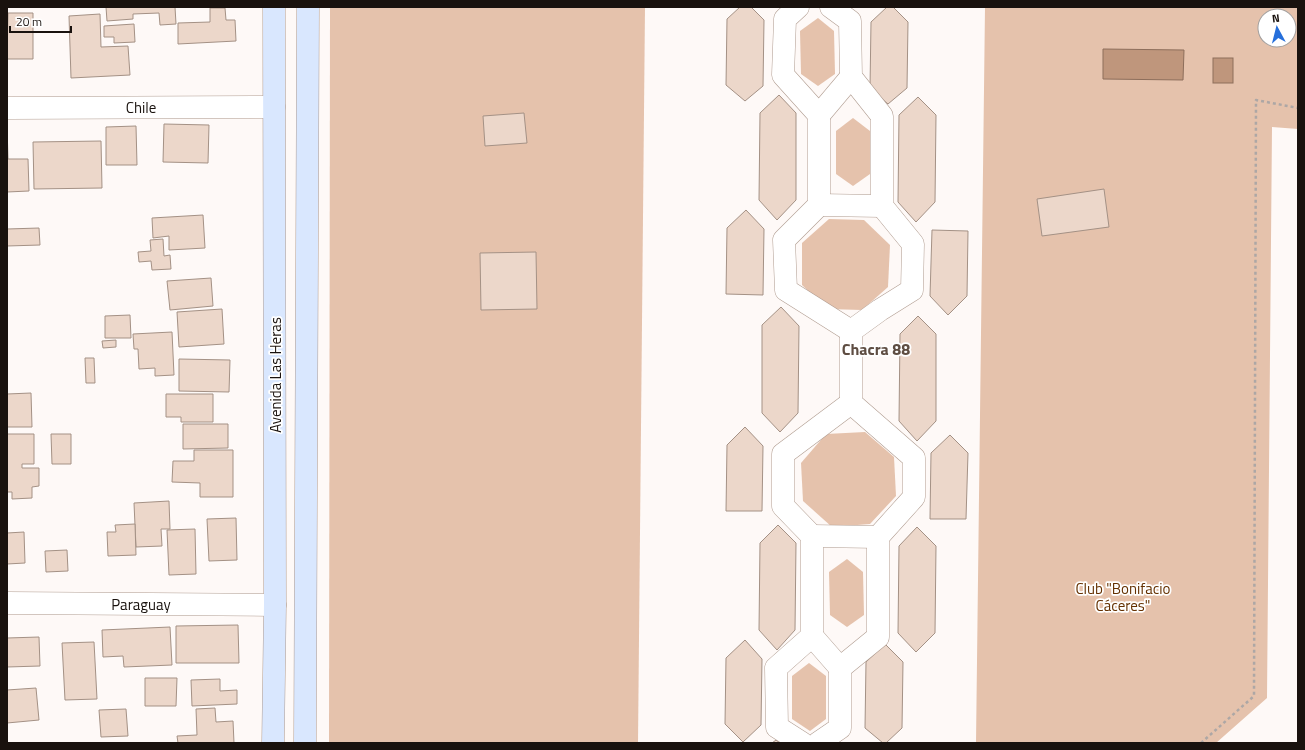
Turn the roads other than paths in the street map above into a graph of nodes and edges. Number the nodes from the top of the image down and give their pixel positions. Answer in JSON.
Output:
{"nodes":[{"id":1,"x":274,"y":7,"type":"edge"},
{"id":2,"x":308,"y":7,"type":"edge"},
{"id":3,"x":798,"y":7,"type":"edge"},
{"id":4,"x":831,"y":7,"type":"edge"},
{"id":5,"x":851,"y":78,"type":"junction"},
{"id":6,"x":274,"y":107,"type":"junction"},
{"id":7,"x":7,"y":108,"type":"edge"},
{"id":8,"x":819,"y":115,"type":"junction"},
{"id":9,"x":819,"y":205,"type":"junction"},
{"id":10,"x":882,"y":206,"type":"junction"},
{"id":11,"x":851,"y":331,"type":"junction"},
{"id":12,"x":851,"y":403,"type":"junction"},
{"id":13,"x":812,"y":536,"type":"junction"},
{"id":14,"x":878,"y":537,"type":"junction"},
{"id":15,"x":7,"y":603,"type":"edge"},
{"id":16,"x":275,"y":605,"type":"junction"},
{"id":17,"x":812,"y":636,"type":"junction"},
{"id":18,"x":840,"y":668,"type":"junction"},
{"id":19,"x":273,"y":743,"type":"edge"},
{"id":20,"x":305,"y":743,"type":"edge"},
{"id":21,"x":802,"y":743,"type":"edge"},
{"id":22,"x":818,"y":743,"type":"edge"}],
"edges":[{"from":1,"to":6,"type":"main road","name":"Avenida Las Heras"},
{"from":2,"to":20,"type":"main road","name":"Avenida Las Heras"},
{"from":3,"to":8,"type":"street"},
{"from":4,"to":5,"type":"street"},
{"from":5,"to":8,"type":"street"},
{"from":5,"to":10,"type":"street"},
{"from":6,"to":7,"type":"street","name":"Chile"},
{"from":6,"to":16,"type":"main road","name":"Avenida Las Heras"},
{"from":8,"to":9,"type":"street"},
{"from":9,"to":10,"type":"street"},
{"from":9,"to":11,"type":"street"},
{"from":10,"to":11,"type":"street"},
{"from":11,"to":12,"type":"street"},
{"from":12,"to":13,"type":"street"},
{"from":12,"to":14,"type":"street"},
{"from":13,"to":14,"type":"street"},
{"from":13,"to":17,"type":"street"},
{"from":14,"to":18,"type":"street"},
{"from":15,"to":16,"type":"street","name":"Paraguay"},
{"from":16,"to":19,"type":"main road","name":"Avenida Las Heras"},
{"from":17,"to":18,"type":"street"},
{"from":17,"to":21,"type":"street"},
{"from":18,"to":22,"type":"street"}]}
